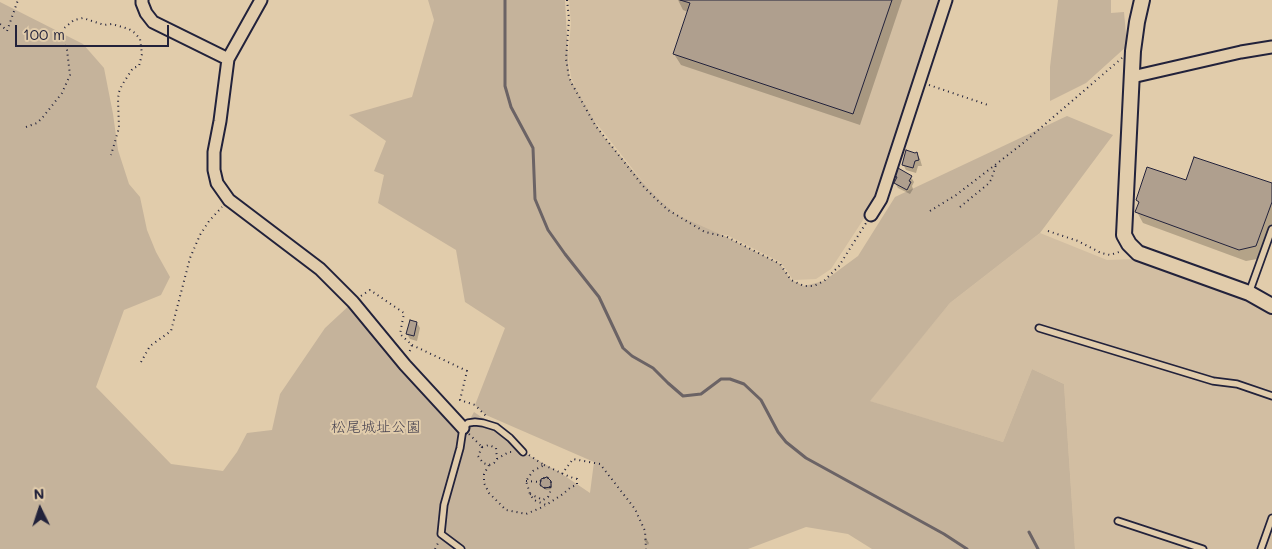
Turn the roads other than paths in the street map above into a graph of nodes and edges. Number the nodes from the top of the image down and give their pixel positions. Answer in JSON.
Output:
{"nodes":[{"id":1,"x":261,"y":0,"type":"edge"},
{"id":2,"x":946,"y":0,"type":"edge"},
{"id":3,"x":1142,"y":0,"type":"edge"},
{"id":4,"x":139,"y":1,"type":"edge"},
{"id":5,"x":1272,"y":47,"type":"edge"},
{"id":6,"x":228,"y":59,"type":"junction"},
{"id":7,"x":1132,"y":77,"type":"junction"},
{"id":8,"x":871,"y":214,"type":"road end"},
{"id":9,"x":1272,"y":229,"type":"edge"},
{"id":10,"x":1249,"y":293,"type":"junction"},
{"id":11,"x":1272,"y":306,"type":"edge"},
{"id":12,"x":1039,"y":328,"type":"dead end"},
{"id":13,"x":1272,"y":396,"type":"edge"},
{"id":14,"x":463,"y":428,"type":"junction"},
{"id":15,"x":523,"y":452,"type":"dead end"},
{"id":16,"x":1272,"y":518,"type":"edge"},
{"id":17,"x":1118,"y":521,"type":"dead end"},
{"id":18,"x":461,"y":549,"type":"edge"},
{"id":19,"x":1203,"y":549,"type":"edge"},
{"id":20,"x":1261,"y":549,"type":"edge"}],
"edges":[{"from":1,"to":6,"type":"street"},
{"from":2,"to":8,"type":"street"},
{"from":3,"to":7,"type":"street"},
{"from":4,"to":6,"type":"street"},
{"from":5,"to":7,"type":"street"},
{"from":6,"to":14,"type":"street"},
{"from":7,"to":10,"type":"street"},
{"from":9,"to":10,"type":"lane"},
{"from":10,"to":11,"type":"street"},
{"from":12,"to":13,"type":"lane"},
{"from":14,"to":15,"type":"lane"},
{"from":14,"to":18,"type":"lane"},
{"from":16,"to":20,"type":"lane"},
{"from":17,"to":19,"type":"lane"}]}
